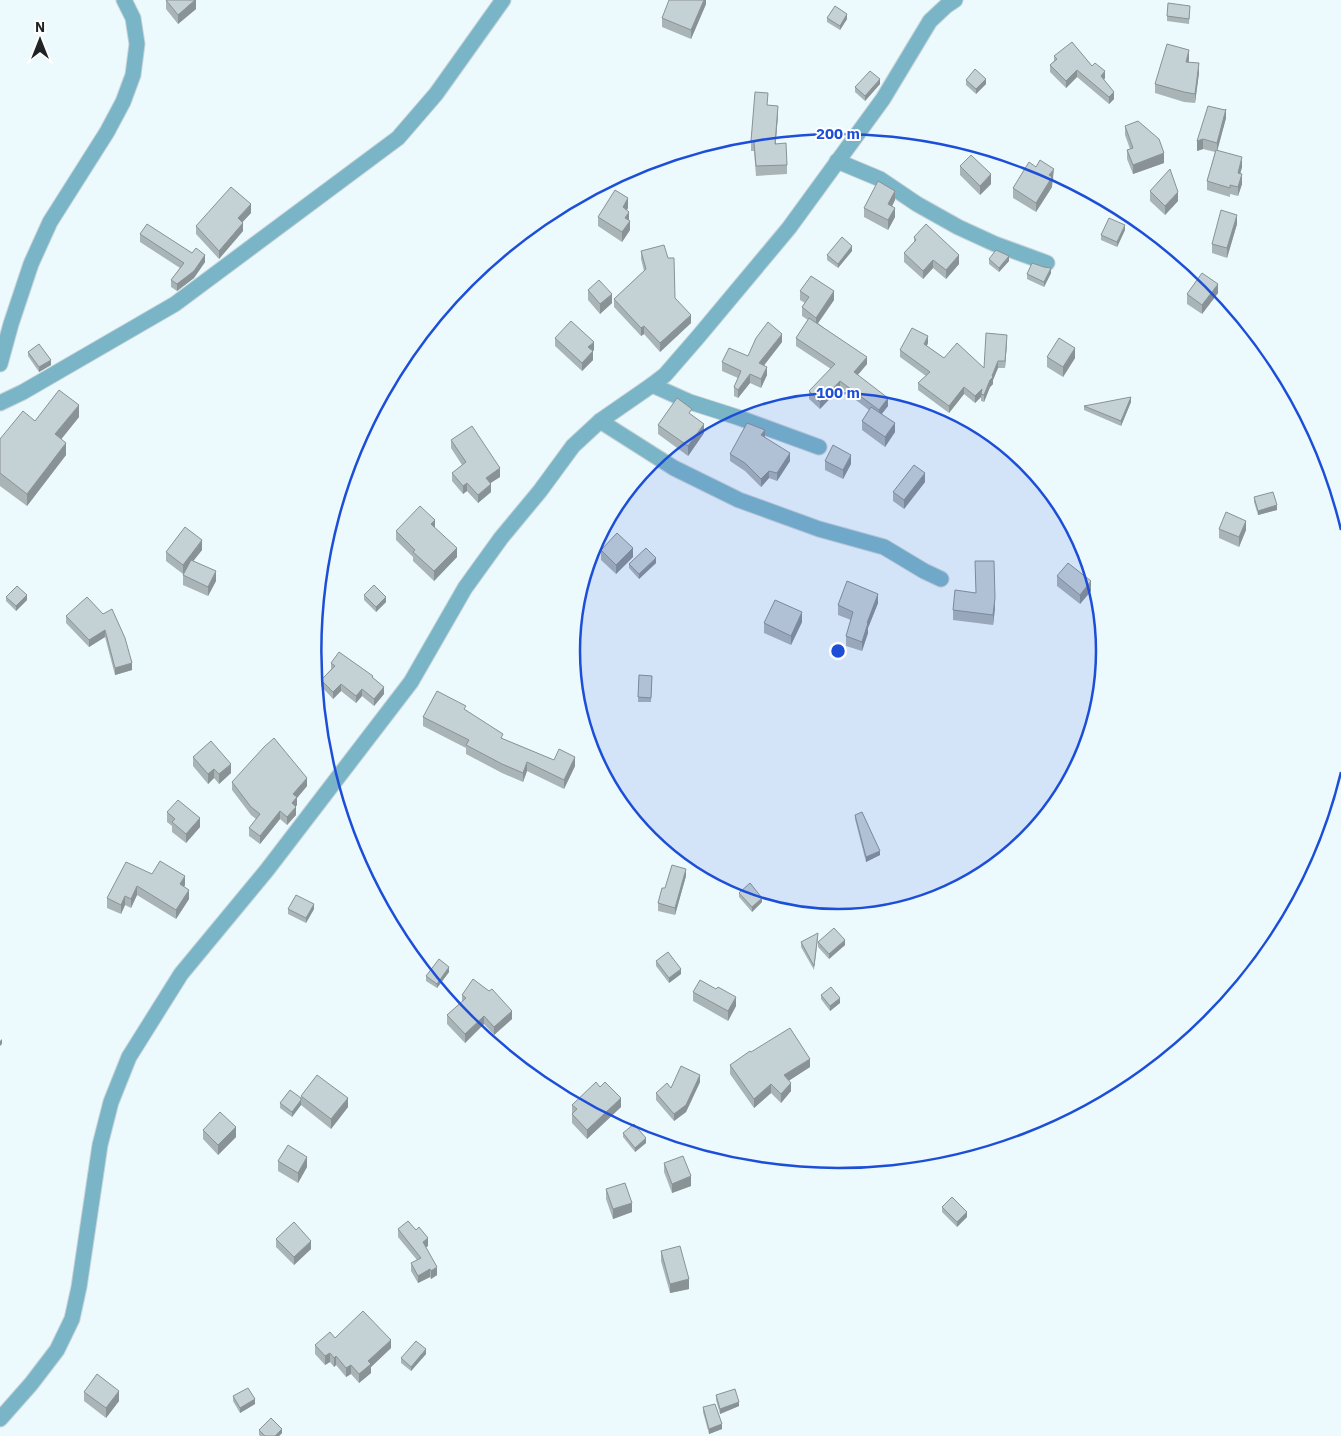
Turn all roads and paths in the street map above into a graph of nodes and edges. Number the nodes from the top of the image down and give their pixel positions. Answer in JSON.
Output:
{"nodes":[{"id":1,"x":124,"y":0,"type":"edge"},
{"id":2,"x":503,"y":0,"type":"edge"},
{"id":3,"x":955,"y":0,"type":"edge"},
{"id":4,"x":837,"y":161,"type":"junction"},
{"id":5,"x":1047,"y":263,"type":"dead end"},
{"id":6,"x":0,"y":364,"type":"edge"},
{"id":7,"x":652,"y":385,"type":"junction"},
{"id":8,"x":0,"y":403,"type":"edge"},
{"id":9,"x":600,"y":421,"type":"junction"},
{"id":10,"x":819,"y":447,"type":"dead end"},
{"id":11,"x":941,"y":579,"type":"dead end"},
{"id":12,"x":0,"y":1419,"type":"edge"}],
"edges":[{"from":1,"to":6,"type":"street"},
{"from":2,"to":8,"type":"street"},
{"from":3,"to":4,"type":"street"},
{"from":4,"to":5,"type":"street"},
{"from":4,"to":7,"type":"street"},
{"from":7,"to":9,"type":"street"},
{"from":7,"to":10,"type":"street"},
{"from":9,"to":11,"type":"street"},
{"from":9,"to":12,"type":"street"}]}
